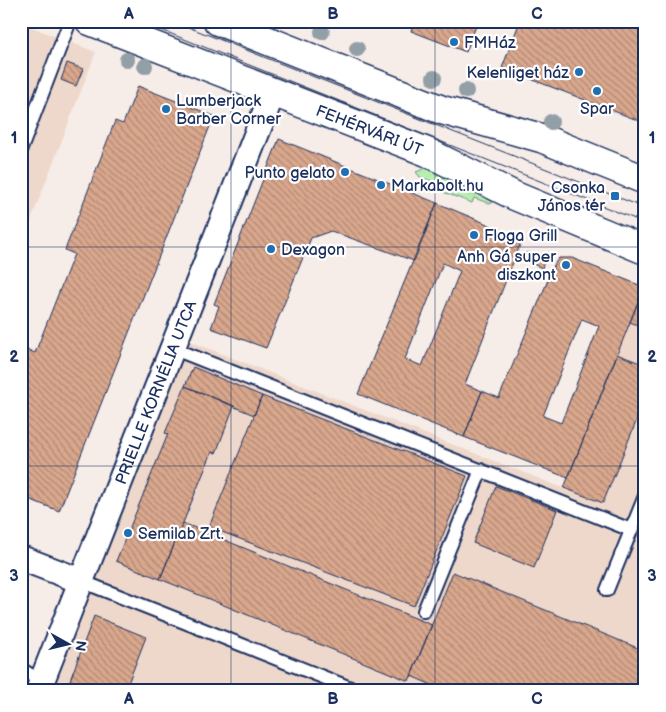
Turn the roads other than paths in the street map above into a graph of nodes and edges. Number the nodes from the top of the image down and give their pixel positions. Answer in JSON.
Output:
{"nodes":[{"id":1,"x":70,"y":21,"type":"edge"},
{"id":2,"x":90,"y":21,"type":"edge"},
{"id":3,"x":218,"y":21,"type":"edge"},
{"id":4,"x":272,"y":92,"type":"junction"},
{"id":5,"x":21,"y":149,"type":"edge"},
{"id":6,"x":645,"y":180,"type":"edge"},
{"id":7,"x":645,"y":250,"type":"edge"},
{"id":8,"x":172,"y":348,"type":"junction"},
{"id":9,"x":481,"y":470,"type":"junction"},
{"id":10,"x":645,"y":496,"type":"edge"},
{"id":11,"x":631,"y":530,"type":"junction"},
{"id":12,"x":21,"y":558,"type":"edge"},
{"id":13,"x":81,"y":581,"type":"junction"},
{"id":14,"x":607,"y":590,"type":"dead end"},
{"id":15,"x":424,"y":611,"type":"dead end"},
{"id":16,"x":21,"y":669,"type":"edge"},
{"id":17,"x":40,"y":686,"type":"edge"},
{"id":18,"x":358,"y":691,"type":"edge"}],
"edges":[{"from":1,"to":5,"type":"lane"},
{"from":2,"to":4,"type":"street","name":"FEHÉRVÁRI ÚT"},
{"from":3,"to":6,"type":"street"},
{"from":4,"to":7,"type":"street","name":"FEHÉRVÁRI ÚT"},
{"from":4,"to":8,"type":"street","name":"PRIELLE KORNÉLIA UTCA"},
{"from":8,"to":9,"type":"lane"},
{"from":8,"to":13,"type":"street","name":"PRIELLE KORNÉLIA UTCA"},
{"from":9,"to":11,"type":"lane"},
{"from":9,"to":15,"type":"lane"},
{"from":10,"to":11,"type":"lane"},
{"from":11,"to":14,"type":"lane"},
{"from":12,"to":13,"type":"street"},
{"from":13,"to":17,"type":"street","name":"PRIELLE KORNÉLIA UTCA"},
{"from":13,"to":18,"type":"lane"},
{"from":16,"to":17,"type":"lane"}]}
